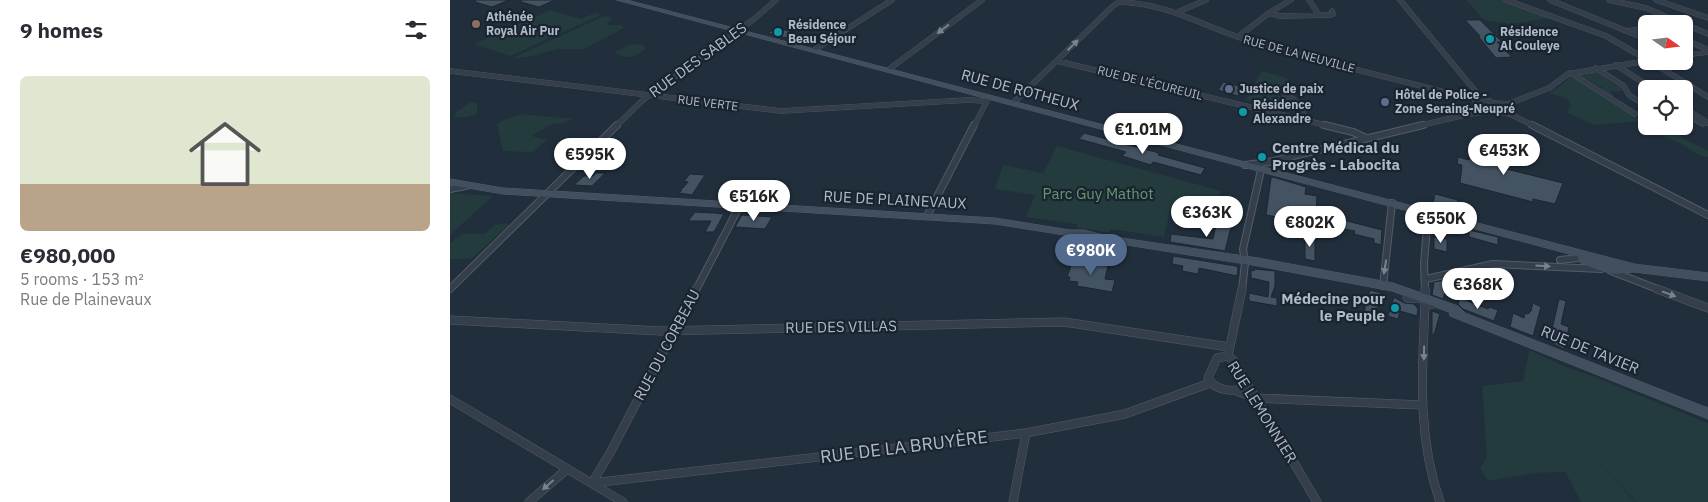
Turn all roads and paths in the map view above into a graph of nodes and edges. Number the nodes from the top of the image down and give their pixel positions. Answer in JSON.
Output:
{"nodes":[{"id":1,"x":620,"y":0,"type":"edge"},
{"id":2,"x":776,"y":0,"type":"edge"},
{"id":3,"x":892,"y":0,"type":"edge"},
{"id":4,"x":982,"y":0,"type":"edge"},
{"id":5,"x":1206,"y":0,"type":"edge"},
{"id":6,"x":1291,"y":0,"type":"edge"},
{"id":7,"x":1309,"y":0,"type":"edge"},
{"id":8,"x":1400,"y":0,"type":"edge"},
{"id":9,"x":1506,"y":0,"type":"edge"},
{"id":10,"x":1550,"y":0,"type":"edge"},
{"id":11,"x":1609,"y":0,"type":"edge"},
{"id":12,"x":1656,"y":0,"type":"edge"},
{"id":13,"x":1121,"y":1,"type":"edge"},
{"id":14,"x":1140,"y":1,"type":"edge"},
{"id":15,"x":1676,"y":7,"type":"junction"},
{"id":16,"x":1180,"y":11,"type":"junction"},
{"id":17,"x":1332,"y":11,"type":"dead end"},
{"id":18,"x":1269,"y":13,"type":"junction"},
{"id":19,"x":1661,"y":14,"type":"joint"},
{"id":20,"x":1318,"y":15,"type":"junction"},
{"id":21,"x":1708,"y":18,"type":"edge"},
{"id":22,"x":1693,"y":28,"type":"edge"},
{"id":23,"x":1638,"y":29,"type":"edge"},
{"id":24,"x":738,"y":30,"type":"junction"},
{"id":25,"x":1628,"y":31,"type":"junction"},
{"id":26,"x":1708,"y":34,"type":"edge"},
{"id":27,"x":1638,"y":35,"type":"edge"},
{"id":28,"x":1238,"y":37,"type":"junction"},
{"id":29,"x":1693,"y":44,"type":"edge"},
{"id":30,"x":814,"y":50,"type":"junction"},
{"id":31,"x":1708,"y":51,"type":"edge"},
{"id":32,"x":1700,"y":53,"type":"junction"},
{"id":33,"x":1693,"y":54,"type":"edge"},
{"id":34,"x":1638,"y":55,"type":"edge"},
{"id":35,"x":1708,"y":58,"type":"edge"},
{"id":36,"x":1057,"y":61,"type":"junction"},
{"id":37,"x":1638,"y":61,"type":"edge"},
{"id":38,"x":1616,"y":65,"type":"junction"},
{"id":39,"x":1596,"y":68,"type":"junction"},
{"id":40,"x":888,"y":70,"type":"junction"},
{"id":41,"x":1663,"y":70,"type":"edge"},
{"id":42,"x":450,"y":71,"type":"edge"},
{"id":43,"x":1571,"y":73,"type":"junction"},
{"id":44,"x":1639,"y":80,"type":"edge"},
{"id":45,"x":973,"y":92,"type":"junction"},
{"id":46,"x":648,"y":96,"type":"junction"},
{"id":47,"x":1285,"y":96,"type":"dead end"},
{"id":48,"x":1460,"y":96,"type":"junction"},
{"id":49,"x":1708,"y":97,"type":"edge"},
{"id":50,"x":1477,"y":98,"type":"junction"},
{"id":51,"x":988,"y":99,"type":"junction"},
{"id":52,"x":968,"y":100,"type":"junction"},
{"id":53,"x":1638,"y":101,"type":"edge"},
{"id":54,"x":1014,"y":104,"type":"junction"},
{"id":55,"x":1507,"y":105,"type":"junction"},
{"id":56,"x":1493,"y":107,"type":"junction"},
{"id":57,"x":1472,"y":113,"type":"junction"},
{"id":58,"x":1510,"y":114,"type":"junction"},
{"id":59,"x":1635,"y":114,"type":"dead end"},
{"id":60,"x":1693,"y":114,"type":"edge"},
{"id":61,"x":1693,"y":118,"type":"edge"},
{"id":62,"x":1302,"y":120,"type":"junction"},
{"id":63,"x":1708,"y":124,"type":"edge"},
{"id":64,"x":1366,"y":138,"type":"junction"},
{"id":65,"x":1265,"y":164,"type":"junction"},
{"id":66,"x":450,"y":182,"type":"edge"},
{"id":67,"x":466,"y":186,"type":"junction"},
{"id":68,"x":450,"y":189,"type":"edge"},
{"id":69,"x":548,"y":194,"type":"junction"},
{"id":70,"x":1392,"y":204,"type":"junction"},
{"id":71,"x":740,"y":205,"type":"junction"},
{"id":72,"x":1428,"y":213,"type":"junction"},
{"id":73,"x":927,"y":216,"type":"junction"},
{"id":74,"x":1708,"y":216,"type":"edge"},
{"id":75,"x":1553,"y":246,"type":"junction"},
{"id":76,"x":1579,"y":257,"type":"junction"},
{"id":77,"x":1244,"y":260,"type":"junction"},
{"id":78,"x":1560,"y":260,"type":"junction"},
{"id":79,"x":1592,"y":263,"type":"junction"},
{"id":80,"x":1568,"y":267,"type":"junction"},
{"id":81,"x":1634,"y":268,"type":"junction"},
{"id":82,"x":1608,"y":270,"type":"junction"},
{"id":83,"x":1708,"y":277,"type":"edge"},
{"id":84,"x":1426,"y":280,"type":"junction"},
{"id":85,"x":1383,"y":286,"type":"junction"},
{"id":86,"x":450,"y":289,"type":"edge"},
{"id":87,"x":1425,"y":301,"type":"junction"},
{"id":88,"x":1708,"y":308,"type":"edge"},
{"id":89,"x":1460,"y":314,"type":"junction"},
{"id":90,"x":450,"y":320,"type":"edge"},
{"id":91,"x":674,"y":331,"type":"junction"},
{"id":92,"x":1229,"y":347,"type":"junction"},
{"id":93,"x":1228,"y":356,"type":"junction"},
{"id":94,"x":1244,"y":380,"type":"junction"},
{"id":95,"x":1210,"y":383,"type":"junction"},
{"id":96,"x":1237,"y":391,"type":"junction"},
{"id":97,"x":1255,"y":398,"type":"junction"},
{"id":98,"x":450,"y":399,"type":"edge"},
{"id":99,"x":1422,"y":405,"type":"junction"},
{"id":100,"x":1708,"y":414,"type":"edge"},
{"id":101,"x":1026,"y":433,"type":"junction"},
{"id":102,"x":567,"y":469,"type":"junction"},
{"id":103,"x":592,"y":483,"type":"junction"},
{"id":104,"x":529,"y":502,"type":"edge"},
{"id":105,"x":623,"y":502,"type":"edge"},
{"id":106,"x":1013,"y":502,"type":"edge"},
{"id":107,"x":1317,"y":502,"type":"edge"},
{"id":108,"x":1440,"y":502,"type":"edge"}],
"edges":[{"from":1,"to":24,"type":"street","name":"RUE DE ROTHEUX"},
{"from":2,"to":24,"type":"street","name":"RUE DES SABLES"},
{"from":3,"to":30,"type":"street"},
{"from":4,"to":40,"type":"street","one_way":true},
{"from":5,"to":16,"type":"street"},
{"from":6,"to":18,"type":"street"},
{"from":7,"to":20,"type":"street"},
{"from":8,"to":50,"type":"street"},
{"from":9,"to":34,"type":"street"},
{"from":10,"to":25,"type":"street"},
{"from":11,"to":19,"type":"street"},
{"from":12,"to":15,"type":"street"},
{"from":13,"to":14,"type":"street","name":"RUE DE LA NEUVILLE"},
{"from":36,"to":13,"type":"street","one_way":true},
{"from":14,"to":16,"type":"street","name":"RUE DE LA NEUVILLE"},
{"from":15,"to":19,"type":"street"},
{"from":15,"to":21,"type":"street"},
{"from":16,"to":28,"type":"street","name":"RUE DE LA NEUVILLE"},
{"from":17,"to":20,"type":"street"},
{"from":18,"to":20,"type":"street"},
{"from":18,"to":28,"type":"street"},
{"from":22,"to":26,"type":"street"},
{"from":23,"to":25,"type":"street"},
{"from":24,"to":30,"type":"street","name":"RUE DE ROTHEUX"},
{"from":24,"to":46,"type":"street","name":"RUE DES SABLES"},
{"from":25,"to":27,"type":"street"},
{"from":28,"to":48,"type":"street","name":"RUE DE LA NEUVILLE"},
{"from":29,"to":31,"type":"street"},
{"from":30,"to":40,"type":"street","name":"RUE DE ROTHEUX"},
{"from":31,"to":32,"type":"street"},
{"from":32,"to":33,"type":"street"},
{"from":32,"to":35,"type":"street"},
{"from":36,"to":54,"type":"street"},
{"from":36,"to":62,"type":"street","name":"RUE DE L'ÉCUREUIL"},
{"from":37,"to":38,"type":"street"},
{"from":38,"to":39,"type":"street"},
{"from":38,"to":44,"type":"street"},
{"from":39,"to":43,"type":"street"},
{"from":39,"to":53,"type":"street"},
{"from":40,"to":45,"type":"street","name":"RUE DE ROTHEUX"},
{"from":41,"to":49,"type":"street"},
{"from":42,"to":46,"type":"street","name":"RUE VERTE"},
{"from":43,"to":55,"type":"street"},
{"from":43,"to":59,"type":"street"},
{"from":45,"to":51,"type":"street","name":"RUE DE ROTHEUX"},
{"from":45,"to":52,"type":"street"},
{"from":46,"to":52,"type":"street","name":"RUE VERTE"},
{"from":46,"to":69,"type":"street","name":"RUE DES SABLES"},
{"from":47,"to":62,"type":"street"},
{"from":48,"to":50,"type":"street","name":"RUE DE LA NEUVILLE"},
{"from":48,"to":50,"type":"street","name":"RUE DE LA NEUVILLE"},
{"from":50,"to":56,"type":"street"},
{"from":50,"to":56,"type":"street"},
{"from":50,"to":57,"type":"street"},
{"from":51,"to":52,"type":"street","name":"RUE VERTE"},
{"from":51,"to":54,"type":"street","name":"RUE DE ROTHEUX"},
{"from":51,"to":73,"type":"street"},
{"from":54,"to":65,"type":"street","name":"RUE DE ROTHEUX"},
{"from":55,"to":56,"type":"street"},
{"from":55,"to":58,"type":"street"},
{"from":56,"to":57,"type":"street"},
{"from":56,"to":58,"type":"street"},
{"from":57,"to":64,"type":"street"},
{"from":58,"to":74,"type":"street"},
{"from":60,"to":63,"type":"street"},
{"from":61,"to":63,"type":"street"},
{"from":62,"to":64,"type":"street","name":"RUE DE L'ÉCUREUIL"},
{"from":64,"to":65,"type":"street"},
{"from":65,"to":70,"type":"street","name":"RUE DE ROTHEUX"},
{"from":65,"to":77,"type":"street","name":"RUE LEMONNIER"},
{"from":66,"to":67,"type":"street","name":"RUE DE PLAINEVAUX"},
{"from":67,"to":68,"type":"street"},
{"from":67,"to":69,"type":"street","name":"RUE DE PLAINEVAUX"},
{"from":69,"to":71,"type":"street","name":"RUE DE PLAINEVAUX"},
{"from":69,"to":86,"type":"street","name":"RUE DES SABLES"},
{"from":70,"to":72,"type":"street","name":"RUE DE ROTHEUX"},
{"from":70,"to":85,"type":"street","one_way":true},
{"from":71,"to":73,"type":"street","name":"RUE DE PLAINEVAUX"},
{"from":71,"to":91,"type":"street","name":"RUE DU CORBEAU"},
{"from":72,"to":75,"type":"street","name":"RUE DE ROTHEUX"},
{"from":72,"to":84,"type":"street"},
{"from":73,"to":77,"type":"street","name":"RUE DE PLAINEVAUX"},
{"from":75,"to":76,"type":"street"},
{"from":75,"to":78,"type":"street"},
{"from":75,"to":79,"type":"street"},
{"from":76,"to":78,"type":"street"},
{"from":76,"to":79,"type":"street"},
{"from":77,"to":85,"type":"street","name":"RUE DE PLAINEVAUX"},
{"from":77,"to":92,"type":"street","name":"RUE LEMONNIER"},
{"from":78,"to":80,"type":"street"},
{"from":79,"to":80,"type":"street"},
{"from":79,"to":81,"type":"street"},
{"from":79,"to":82,"type":"street"},
{"from":84,"to":80,"type":"street","one_way":true},
{"from":81,"to":82,"type":"street"},
{"from":81,"to":83,"type":"street"},
{"from":82,"to":88,"type":"street","one_way":true},
{"from":84,"to":87,"type":"street"},
{"from":85,"to":87,"type":"street","name":"RUE DE PLAINEVAUX"},
{"from":85,"to":87,"type":"street","name":"RUE DE PLAINEVAUX"},
{"from":87,"to":89,"type":"street","name":"RUE DE TAVIER"},
{"from":87,"to":89,"type":"street","name":"RUE DE TAVIER"},
{"from":87,"to":99,"type":"street","one_way":true},
{"from":89,"to":100,"type":"street","name":"RUE DE TAVIER"},
{"from":90,"to":91,"type":"street","name":"RUE DES VILLAS"},
{"from":91,"to":92,"type":"street","name":"RUE DES VILLAS"},
{"from":91,"to":103,"type":"street","name":"RUE DU CORBEAU"},
{"from":92,"to":93,"type":"street","name":"RUE LEMONNIER"},
{"from":93,"to":94,"type":"street","name":"RUE LEMONNIER"},
{"from":93,"to":95,"type":"street"},
{"from":94,"to":96,"type":"street"},
{"from":94,"to":97,"type":"street","name":"RUE LEMONNIER"},
{"from":95,"to":96,"type":"street"},
{"from":95,"to":101,"type":"street","name":"RUE DE LA BRUYÈRE"},
{"from":96,"to":97,"type":"street"},
{"from":97,"to":99,"type":"street"},
{"from":97,"to":107,"type":"street","name":"RUE LEMONNIER"},
{"from":98,"to":102,"type":"street"},
{"from":99,"to":108,"type":"street"},
{"from":101,"to":103,"type":"street","name":"RUE DE LA BRUYÈRE"},
{"from":101,"to":106,"type":"street"},
{"from":102,"to":103,"type":"street"},
{"from":102,"to":104,"type":"street","one_way":true},
{"from":103,"to":105,"type":"street"}]}
